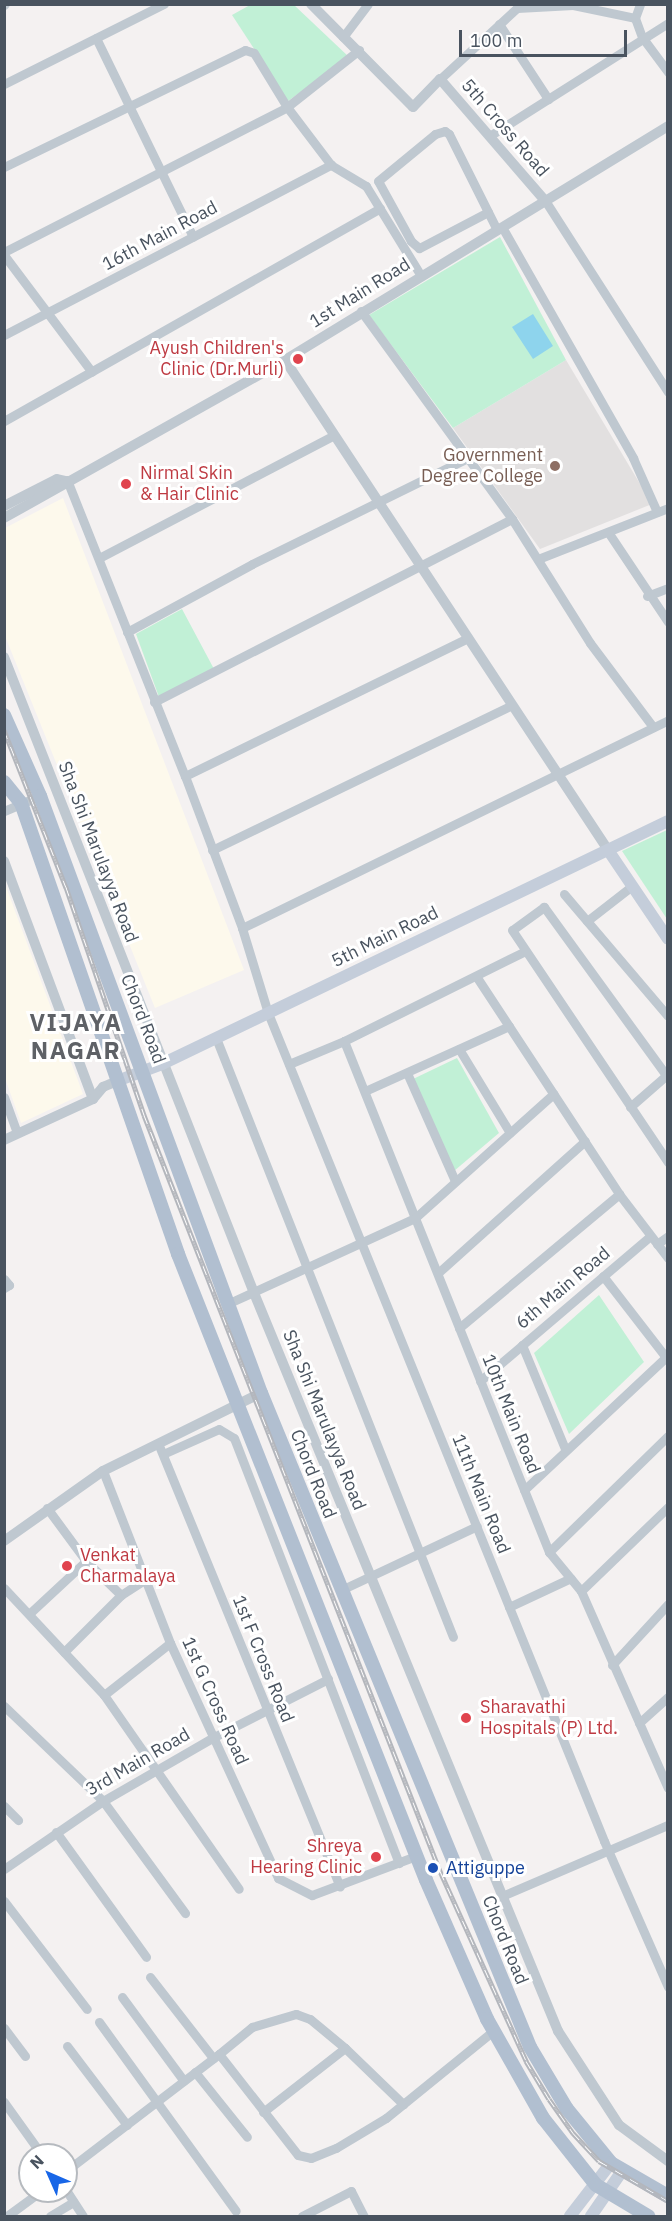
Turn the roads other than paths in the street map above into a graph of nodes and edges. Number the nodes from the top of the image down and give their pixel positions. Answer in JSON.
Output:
{"nodes":[{"id":1,"x":164,"y":4,"type":"edge"},
{"id":2,"x":311,"y":4,"type":"edge"},
{"id":3,"x":368,"y":4,"type":"edge"},
{"id":4,"x":640,"y":4,"type":"edge"},
{"id":5,"x":573,"y":5,"type":"edge"},
{"id":6,"x":515,"y":6,"type":"edge"},
{"id":7,"x":635,"y":18,"type":"junction"},
{"id":8,"x":668,"y":23,"type":"edge"},
{"id":9,"x":499,"y":24,"type":"junction"},
{"id":10,"x":343,"y":37,"type":"junction"},
{"id":11,"x":642,"y":37,"type":"junction"},
{"id":12,"x":96,"y":38,"type":"junction"},
{"id":13,"x":359,"y":50,"type":"junction"},
{"id":14,"x":668,"y":72,"type":"edge"},
{"id":15,"x":441,"y":79,"type":"junction"},
{"id":16,"x":4,"y":84,"type":"edge"},
{"id":17,"x":548,"y":99,"type":"junction"},
{"id":18,"x":129,"y":106,"type":"junction"},
{"id":19,"x":287,"y":108,"type":"junction"},
{"id":20,"x":668,"y":126,"type":"edge"},
{"id":21,"x":491,"y":135,"type":"junction"},
{"id":22,"x":331,"y":165,"type":"junction"},
{"id":23,"x":4,"y":167,"type":"edge"},
{"id":24,"x":161,"y":172,"type":"junction"},
{"id":25,"x":546,"y":202,"type":"junction"},
{"id":26,"x":380,"y":208,"type":"junction"},
{"id":27,"x":488,"y":212,"type":"junction"},
{"id":28,"x":500,"y":228,"type":"junction"},
{"id":29,"x":193,"y":237,"type":"junction"},
{"id":30,"x":4,"y":254,"type":"edge"},
{"id":31,"x":420,"y":274,"type":"junction"},
{"id":32,"x":361,"y":311,"type":"junction"},
{"id":33,"x":48,"y":313,"type":"junction"},
{"id":34,"x":4,"y":335,"type":"edge"},
{"id":35,"x":285,"y":360,"type":"junction"},
{"id":36,"x":92,"y":372,"type":"junction"},
{"id":37,"x":668,"y":392,"type":"edge"},
{"id":38,"x":4,"y":421,"type":"edge"},
{"id":39,"x":334,"y":435,"type":"junction"},
{"id":40,"x":465,"y":459,"type":"junction"},
{"id":41,"x":66,"y":481,"type":"junction"},
{"id":42,"x":378,"y":502,"type":"junction"},
{"id":43,"x":4,"y":506,"type":"edge"},
{"id":44,"x":668,"y":508,"type":"edge"},
{"id":45,"x":657,"y":512,"type":"junction"},
{"id":46,"x":4,"y":518,"type":"edge"},
{"id":47,"x":512,"y":519,"type":"junction"},
{"id":48,"x":608,"y":532,"type":"junction"},
{"id":49,"x":99,"y":558,"type":"junction"},
{"id":50,"x":538,"y":559,"type":"junction"},
{"id":51,"x":421,"y":567,"type":"junction"},
{"id":52,"x":668,"y":588,"type":"edge"},
{"id":53,"x":647,"y":596,"type":"junction"},
{"id":54,"x":668,"y":622,"type":"edge"},
{"id":55,"x":127,"y":632,"type":"junction"},
{"id":56,"x":468,"y":638,"type":"junction"},
{"id":57,"x":4,"y":657,"type":"edge"},
{"id":58,"x":154,"y":702,"type":"junction"},
{"id":59,"x":512,"y":705,"type":"junction"},
{"id":60,"x":4,"y":715,"type":"edge"},
{"id":61,"x":668,"y":720,"type":"edge"},
{"id":62,"x":653,"y":727,"type":"junction"},
{"id":63,"x":558,"y":773,"type":"junction"},
{"id":64,"x":185,"y":776,"type":"junction"},
{"id":65,"x":4,"y":782,"type":"edge"},
{"id":66,"x":40,"y":796,"type":"junction"},
{"id":67,"x":21,"y":803,"type":"junction"},
{"id":68,"x":4,"y":811,"type":"edge"},
{"id":69,"x":668,"y":821,"type":"edge"},
{"id":70,"x":212,"y":850,"type":"junction"},
{"id":71,"x":609,"y":850,"type":"junction"},
{"id":72,"x":4,"y":861,"type":"edge"},
{"id":73,"x":632,"y":886,"type":"junction"},
{"id":74,"x":564,"y":894,"type":"dead end"},
{"id":75,"x":586,"y":921,"type":"junction"},
{"id":76,"x":242,"y":928,"type":"junction"},
{"id":77,"x":668,"y":939,"type":"edge"},
{"id":78,"x":525,"y":951,"type":"junction"},
{"id":79,"x":476,"y":976,"type":"junction"},
{"id":80,"x":268,"y":1013,"type":"junction"},
{"id":81,"x":668,"y":1016,"type":"edge"},
{"id":82,"x":509,"y":1026,"type":"junction"},
{"id":83,"x":216,"y":1038,"type":"junction"},
{"id":84,"x":344,"y":1041,"type":"junction"},
{"id":85,"x":459,"y":1049,"type":"junction"},
{"id":86,"x":162,"y":1064,"type":"junction"},
{"id":87,"x":289,"y":1064,"type":"junction"},
{"id":88,"x":143,"y":1070,"type":"junction"},
{"id":89,"x":407,"y":1073,"type":"junction"},
{"id":90,"x":667,"y":1075,"type":"edge"},
{"id":91,"x":117,"y":1081,"type":"junction"},
{"id":92,"x":365,"y":1091,"type":"junction"},
{"id":93,"x":554,"y":1094,"type":"junction"},
{"id":94,"x":4,"y":1097,"type":"edge"},
{"id":95,"x":93,"y":1099,"type":"junction"},
{"id":96,"x":630,"y":1107,"type":"junction"},
{"id":97,"x":510,"y":1132,"type":"junction"},
{"id":98,"x":17,"y":1134,"type":"junction"},
{"id":99,"x":4,"y":1140,"type":"edge"},
{"id":100,"x":585,"y":1142,"type":"junction"},
{"id":101,"x":668,"y":1162,"type":"edge"},
{"id":102,"x":455,"y":1181,"type":"junction"},
{"id":103,"x":619,"y":1194,"type":"junction"},
{"id":104,"x":415,"y":1218,"type":"junction"},
{"id":105,"x":668,"y":1236,"type":"edge"},
{"id":106,"x":649,"y":1237,"type":"junction"},
{"id":107,"x":362,"y":1243,"type":"junction"},
{"id":108,"x":657,"y":1244,"type":"junction"},
{"id":109,"x":668,"y":1258,"type":"edge"},
{"id":110,"x":306,"y":1269,"type":"junction"},
{"id":111,"x":438,"y":1272,"type":"junction"},
{"id":112,"x":603,"y":1276,"type":"junction"},
{"id":113,"x":4,"y":1280,"type":"edge"},
{"id":114,"x":4,"y":1288,"type":"edge"},
{"id":115,"x":254,"y":1293,"type":"junction"},
{"id":116,"x":227,"y":1304,"type":"junction"},
{"id":117,"x":459,"y":1328,"type":"junction"},
{"id":118,"x":522,"y":1345,"type":"junction"},
{"id":119,"x":666,"y":1359,"type":"edge"},
{"id":120,"x":480,"y":1382,"type":"junction"},
{"id":121,"x":261,"y":1394,"type":"junction"},
{"id":122,"x":238,"y":1402,"type":"junction"},
{"id":123,"x":668,"y":1436,"type":"edge"},
{"id":124,"x":157,"y":1443,"type":"junction"},
{"id":125,"x":566,"y":1449,"type":"junction"},
{"id":126,"x":163,"y":1454,"type":"junction"},
{"id":127,"x":103,"y":1471,"type":"junction"},
{"id":128,"x":524,"y":1490,"type":"junction"},
{"id":129,"x":668,"y":1507,"type":"edge"},
{"id":130,"x":47,"y":1508,"type":"junction"},
{"id":131,"x":477,"y":1527,"type":"junction"},
{"id":132,"x":4,"y":1541,"type":"edge"},
{"id":133,"x":421,"y":1552,"type":"junction"},
{"id":134,"x":549,"y":1552,"type":"junction"},
{"id":135,"x":86,"y":1562,"type":"junction"},
{"id":136,"x":370,"y":1576,"type":"junction"},
{"id":137,"x":147,"y":1578,"type":"junction"},
{"id":138,"x":571,"y":1578,"type":"junction"},
{"id":139,"x":4,"y":1588,"type":"edge"},
{"id":140,"x":342,"y":1590,"type":"junction"},
{"id":141,"x":581,"y":1591,"type":"junction"},
{"id":142,"x":122,"y":1595,"type":"junction"},
{"id":143,"x":668,"y":1604,"type":"edge"},
{"id":144,"x":509,"y":1607,"type":"junction"},
{"id":145,"x":30,"y":1613,"type":"junction"},
{"id":146,"x":453,"y":1637,"type":"dead end"},
{"id":147,"x":170,"y":1642,"type":"junction"},
{"id":148,"x":64,"y":1652,"type":"junction"},
{"id":149,"x":612,"y":1665,"type":"junction"},
{"id":150,"x":328,"y":1679,"type":"junction"},
{"id":151,"x":104,"y":1695,"type":"junction"},
{"id":152,"x":668,"y":1696,"type":"edge"},
{"id":153,"x":4,"y":1706,"type":"edge"},
{"id":154,"x":265,"y":1710,"type":"junction"},
{"id":155,"x":639,"y":1723,"type":"junction"},
{"id":156,"x":214,"y":1737,"type":"junction"},
{"id":157,"x":156,"y":1770,"type":"junction"},
{"id":158,"x":668,"y":1788,"type":"edge"},
{"id":159,"x":103,"y":1801,"type":"junction"},
{"id":160,"x":4,"y":1806,"type":"edge"},
{"id":161,"x":18,"y":1820,"type":"dead end"},
{"id":162,"x":668,"y":1825,"type":"edge"},
{"id":163,"x":56,"y":1832,"type":"junction"},
{"id":164,"x":609,"y":1851,"type":"junction"},
{"id":165,"x":417,"y":1856,"type":"junction"},
{"id":166,"x":399,"y":1863,"type":"junction"},
{"id":167,"x":4,"y":1869,"type":"edge"},
{"id":168,"x":340,"y":1887,"type":"junction"},
{"id":169,"x":239,"y":1889,"type":"dead end"},
{"id":170,"x":502,"y":1896,"type":"junction"},
{"id":171,"x":4,"y":1901,"type":"edge"},
{"id":172,"x":184,"y":1912,"type":"dead end"},
{"id":173,"x":146,"y":1957,"type":"dead end"},
{"id":174,"x":150,"y":1977,"type":"dead end"},
{"id":175,"x":668,"y":1987,"type":"edge"},
{"id":176,"x":122,"y":1997,"type":"dead end"},
{"id":177,"x":87,"y":2010,"type":"dead end"},
{"id":178,"x":99,"y":2022,"type":"dead end"},
{"id":179,"x":4,"y":2028,"type":"edge"},
{"id":180,"x":493,"y":2031,"type":"junction"},
{"id":181,"x":67,"y":2046,"type":"dead end"},
{"id":182,"x":345,"y":2048,"type":"junction"},
{"id":183,"x":25,"y":2056,"type":"dead end"},
{"id":184,"x":216,"y":2056,"type":"junction"},
{"id":185,"x":195,"y":2072,"type":"junction"},
{"id":186,"x":184,"y":2081,"type":"junction"},
{"id":187,"x":4,"y":2102,"type":"edge"},
{"id":188,"x":158,"y":2102,"type":"junction"},
{"id":189,"x":403,"y":2104,"type":"junction"},
{"id":190,"x":263,"y":2112,"type":"junction"},
{"id":191,"x":127,"y":2125,"type":"junction"},
{"id":192,"x":247,"y":2136,"type":"dead end"},
{"id":193,"x":33,"y":2143,"type":"edge"},
{"id":194,"x":668,"y":2161,"type":"edge"},
{"id":195,"x":78,"y":2162,"type":"edge"},
{"id":196,"x":617,"y":2167,"type":"junction"},
{"id":197,"x":597,"y":2185,"type":"junction"},
{"id":198,"x":609,"y":2194,"type":"junction"},
{"id":199,"x":668,"y":2196,"type":"edge"},
{"id":200,"x":28,"y":2203,"type":"edge"},
{"id":201,"x":71,"y":2203,"type":"edge"},
{"id":202,"x":74,"y":2203,"type":"edge"},
{"id":203,"x":236,"y":2211,"type":"dead end"},
{"id":204,"x":14,"y":2215,"type":"edge"},
{"id":205,"x":50,"y":2217,"type":"edge"},
{"id":206,"x":83,"y":2217,"type":"edge"},
{"id":207,"x":302,"y":2217,"type":"edge"},
{"id":208,"x":364,"y":2217,"type":"edge"},
{"id":209,"x":570,"y":2217,"type":"edge"},
{"id":210,"x":591,"y":2217,"type":"edge"},
{"id":211,"x":648,"y":2217,"type":"edge"}],
"edges":[{"from":1,"to":12,"type":"street"},
{"from":2,"to":10,"type":"street","name":"5th Cross Road"},
{"from":3,"to":10,"type":"street"},
{"from":4,"to":7,"type":"street"},
{"from":5,"to":6,"type":"street"},
{"from":5,"to":7,"type":"street"},
{"from":6,"to":9,"type":"street"},
{"from":7,"to":11,"type":"street"},
{"from":8,"to":11,"type":"street"},
{"from":9,"to":15,"type":"street"},
{"from":9,"to":17,"type":"street"},
{"from":10,"to":13,"type":"street","name":"5th Cross Road"},
{"from":11,"to":14,"type":"street"},
{"from":11,"to":17,"type":"street"},
{"from":12,"to":16,"type":"street"},
{"from":12,"to":18,"type":"street"},
{"from":13,"to":15,"type":"street","name":"5th Cross Road"},
{"from":13,"to":19,"type":"street"},
{"from":15,"to":21,"type":"street","name":"5th Cross Road"},
{"from":17,"to":21,"type":"street"},
{"from":18,"to":19,"type":"street"},
{"from":18,"to":23,"type":"street"},
{"from":18,"to":24,"type":"street"},
{"from":19,"to":22,"type":"street"},
{"from":19,"to":24,"type":"street"},
{"from":20,"to":25,"type":"street","name":"1st Main Road"},
{"from":21,"to":25,"type":"street","name":"5th Cross Road"},
{"from":22,"to":26,"type":"street"},
{"from":22,"to":29,"type":"street","name":"16th Main Road"},
{"from":24,"to":29,"type":"street"},
{"from":24,"to":30,"type":"street"},
{"from":25,"to":28,"type":"street","name":"1st Main Road"},
{"from":25,"to":37,"type":"street"},
{"from":26,"to":31,"type":"street"},
{"from":26,"to":36,"type":"street"},
{"from":27,"to":27,"type":"street"},
{"from":27,"to":28,"type":"street"},
{"from":28,"to":31,"type":"street","name":"1st Main Road"},
{"from":28,"to":45,"type":"street"},
{"from":29,"to":33,"type":"street","name":"16th Main Road"},
{"from":30,"to":33,"type":"street"},
{"from":31,"to":32,"type":"street","name":"1st Main Road"},
{"from":32,"to":35,"type":"street","name":"1st Main Road"},
{"from":32,"to":40,"type":"street"},
{"from":33,"to":34,"type":"street","name":"16th Main Road"},
{"from":33,"to":36,"type":"street"},
{"from":35,"to":39,"type":"street"},
{"from":35,"to":41,"type":"street","name":"1st Main Road"},
{"from":36,"to":38,"type":"street"},
{"from":39,"to":42,"type":"street"},
{"from":39,"to":49,"type":"street"},
{"from":40,"to":42,"type":"street"},
{"from":40,"to":47,"type":"street"},
{"from":41,"to":43,"type":"street","name":"1st Main Road"},
{"from":41,"to":46,"type":"street","name":"1st Main Road"},
{"from":41,"to":49,"type":"street","name":"11th Main Road"},
{"from":42,"to":51,"type":"street"},
{"from":42,"to":55,"type":"street"},
{"from":44,"to":45,"type":"street"},
{"from":45,"to":48,"type":"street"},
{"from":47,"to":50,"type":"street"},
{"from":47,"to":51,"type":"street"},
{"from":48,"to":50,"type":"street"},
{"from":48,"to":53,"type":"street"},
{"from":49,"to":55,"type":"street","name":"11th Main Road"},
{"from":50,"to":62,"type":"street"},
{"from":51,"to":56,"type":"street"},
{"from":51,"to":58,"type":"street"},
{"from":52,"to":53,"type":"street"},
{"from":53,"to":54,"type":"street"},
{"from":55,"to":58,"type":"street","name":"11th Main Road"},
{"from":56,"to":59,"type":"street"},
{"from":56,"to":64,"type":"street"},
{"from":57,"to":86,"type":"street","name":"Sha Shi Marulayya Road"},
{"from":58,"to":64,"type":"street","name":"11th Main Road"},
{"from":59,"to":63,"type":"street"},
{"from":59,"to":70,"type":"street"},
{"from":60,"to":66,"type":"main road","name":"Chord Road"},
{"from":61,"to":62,"type":"street"},
{"from":62,"to":63,"type":"street"},
{"from":63,"to":71,"type":"street"},
{"from":63,"to":76,"type":"street"},
{"from":64,"to":70,"type":"street","name":"11th Main Road"},
{"from":65,"to":67,"type":"main road"},
{"from":66,"to":67,"type":"street"},
{"from":66,"to":88,"type":"main road","name":"Chord Road"},
{"from":67,"to":68,"type":"street"},
{"from":67,"to":91,"type":"main road"},
{"from":69,"to":71,"type":"main road","name":"5th Main Road"},
{"from":70,"to":76,"type":"street","name":"11th Main Road"},
{"from":71,"to":73,"type":"main road"},
{"from":71,"to":80,"type":"main road","name":"5th Main Road"},
{"from":72,"to":95,"type":"street"},
{"from":73,"to":75,"type":"street"},
{"from":73,"to":77,"type":"main road"},
{"from":74,"to":75,"type":"street"},
{"from":75,"to":81,"type":"street"},
{"from":76,"to":80,"type":"street","name":"11th Main Road"},
{"from":78,"to":79,"type":"street"},
{"from":78,"to":90,"type":"street"},
{"from":78,"to":96,"type":"street"},
{"from":79,"to":82,"type":"street"},
{"from":79,"to":84,"type":"street"},
{"from":80,"to":83,"type":"main road","name":"5th Main Road"},
{"from":80,"to":87,"type":"street","name":"11th Main Road"},
{"from":82,"to":85,"type":"street"},
{"from":82,"to":93,"type":"street"},
{"from":83,"to":86,"type":"main road","name":"5th Main Road"},
{"from":83,"to":110,"type":"street"},
{"from":84,"to":87,"type":"street"},
{"from":84,"to":92,"type":"street","name":"10th Main Road"},
{"from":85,"to":89,"type":"street"},
{"from":85,"to":97,"type":"street"},
{"from":86,"to":88,"type":"main road","name":"5th Main Road"},
{"from":86,"to":115,"type":"street","name":"Sha Shi Marulayya Road"},
{"from":87,"to":107,"type":"street","name":"11th Main Road"},
{"from":88,"to":91,"type":"main road","name":"5th Main Road"},
{"from":88,"to":116,"type":"main road","name":"Chord Road"},
{"from":89,"to":92,"type":"street"},
{"from":89,"to":102,"type":"street"},
{"from":90,"to":96,"type":"street"},
{"from":91,"to":95,"type":"street"},
{"from":91,"to":122,"type":"main road"},
{"from":92,"to":104,"type":"street","name":"10th Main Road"},
{"from":93,"to":97,"type":"street"},
{"from":93,"to":100,"type":"street"},
{"from":94,"to":98,"type":"street"},
{"from":95,"to":98,"type":"street"},
{"from":96,"to":101,"type":"street"},
{"from":97,"to":102,"type":"street"},
{"from":98,"to":99,"type":"street"},
{"from":100,"to":103,"type":"street"},
{"from":100,"to":111,"type":"street"},
{"from":102,"to":104,"type":"street"},
{"from":103,"to":106,"type":"street"},
{"from":103,"to":117,"type":"street"},
{"from":104,"to":107,"type":"street"},
{"from":104,"to":111,"type":"street","name":"10th Main Road"},
{"from":105,"to":108,"type":"street"},
{"from":106,"to":108,"type":"street"},
{"from":106,"to":112,"type":"street","name":"6th Main Road"},
{"from":107,"to":110,"type":"street"},
{"from":107,"to":131,"type":"street","name":"11th Main Road"},
{"from":108,"to":109,"type":"street"},
{"from":110,"to":115,"type":"street"},
{"from":110,"to":133,"type":"street"},
{"from":111,"to":117,"type":"street","name":"10th Main Road"},
{"from":112,"to":118,"type":"street","name":"6th Main Road"},
{"from":112,"to":119,"type":"street"},
{"from":113,"to":114,"type":"street"},
{"from":115,"to":116,"type":"street"},
{"from":115,"to":136,"type":"street","name":"Sha Shi Marulayya Road"},
{"from":116,"to":121,"type":"main road","name":"Chord Road"},
{"from":117,"to":120,"type":"street","name":"10th Main Road"},
{"from":118,"to":120,"type":"street","name":"6th Main Road"},
{"from":118,"to":125,"type":"street"},
{"from":119,"to":125,"type":"street"},
{"from":120,"to":128,"type":"street","name":"10th Main Road"},
{"from":121,"to":122,"type":"street"},
{"from":121,"to":140,"type":"main road","name":"Chord Road"},
{"from":122,"to":124,"type":"street"},
{"from":122,"to":165,"type":"main road"},
{"from":123,"to":134,"type":"street"},
{"from":124,"to":126,"type":"street","name":"1st F Cross Road"},
{"from":124,"to":127,"type":"street"},
{"from":125,"to":128,"type":"street"},
{"from":126,"to":150,"type":"street"},
{"from":126,"to":154,"type":"street","name":"1st F Cross Road"},
{"from":127,"to":130,"type":"street"},
{"from":127,"to":137,"type":"street","name":"1st G Cross Road"},
{"from":128,"to":134,"type":"street","name":"10th Main Road"},
{"from":129,"to":141,"type":"street"},
{"from":130,"to":132,"type":"street"},
{"from":130,"to":135,"type":"street"},
{"from":131,"to":133,"type":"street"},
{"from":131,"to":144,"type":"street","name":"11th Main Road"},
{"from":133,"to":136,"type":"street"},
{"from":133,"to":146,"type":"street"},
{"from":134,"to":138,"type":"street","name":"10th Main Road"},
{"from":135,"to":142,"type":"street"},
{"from":135,"to":145,"type":"street"},
{"from":136,"to":140,"type":"street"},
{"from":136,"to":170,"type":"street","name":"Sha Shi Marulayya Road"},
{"from":137,"to":142,"type":"street"},
{"from":137,"to":147,"type":"street","name":"1st G Cross Road"},
{"from":138,"to":141,"type":"street","name":"10th Main Road"},
{"from":138,"to":144,"type":"street"},
{"from":139,"to":145,"type":"street"},
{"from":140,"to":196,"type":"main road","name":"Chord Road"},
{"from":141,"to":149,"type":"street","name":"10th Main Road"},
{"from":142,"to":148,"type":"street"},
{"from":143,"to":149,"type":"street"},
{"from":144,"to":164,"type":"street","name":"11th Main Road"},
{"from":145,"to":148,"type":"street"},
{"from":147,"to":151,"type":"street"},
{"from":147,"to":156,"type":"street","name":"1st G Cross Road"},
{"from":148,"to":151,"type":"street"},
{"from":149,"to":155,"type":"street","name":"10th Main Road"},
{"from":150,"to":154,"type":"street","name":"3rd Main Road"},
{"from":150,"to":166,"type":"street"},
{"from":151,"to":157,"type":"street"},
{"from":152,"to":155,"type":"street"},
{"from":153,"to":159,"type":"street"},
{"from":154,"to":156,"type":"street","name":"3rd Main Road"},
{"from":154,"to":168,"type":"street","name":"1st F Cross Road"},
{"from":155,"to":158,"type":"street","name":"10th Main Road"},
{"from":156,"to":157,"type":"street","name":"3rd Main Road"},
{"from":156,"to":168,"type":"street","name":"1st G Cross Road"},
{"from":157,"to":159,"type":"street","name":"3rd Main Road"},
{"from":157,"to":169,"type":"street"},
{"from":159,"to":163,"type":"street","name":"3rd Main Road"},
{"from":159,"to":172,"type":"street"},
{"from":160,"to":161,"type":"street"},
{"from":162,"to":164,"type":"street"},
{"from":163,"to":167,"type":"street","name":"3rd Main Road"},
{"from":163,"to":173,"type":"street"},
{"from":164,"to":170,"type":"street"},
{"from":164,"to":175,"type":"street","name":"11th Main Road"},
{"from":165,"to":166,"type":"street","name":"1st G Cross Road"},
{"from":165,"to":180,"type":"main road"},
{"from":166,"to":168,"type":"street","name":"1st G Cross Road"},
{"from":170,"to":194,"type":"street","name":"Sha Shi Marulayya Road"},
{"from":171,"to":177,"type":"street"},
{"from":174,"to":184,"type":"street"},
{"from":176,"to":186,"type":"street"},
{"from":178,"to":188,"type":"street"},
{"from":179,"to":183,"type":"street"},
{"from":180,"to":189,"type":"street"},
{"from":180,"to":197,"type":"main road"},
{"from":181,"to":191,"type":"street"},
{"from":182,"to":184,"type":"street"},
{"from":182,"to":189,"type":"street"},
{"from":182,"to":190,"type":"street"},
{"from":184,"to":185,"type":"street"},
{"from":184,"to":190,"type":"street"},
{"from":185,"to":186,"type":"street"},
{"from":185,"to":192,"type":"street"},
{"from":186,"to":188,"type":"street"},
{"from":187,"to":193,"type":"street"},
{"from":188,"to":191,"type":"street"},
{"from":188,"to":203,"type":"street"},
{"from":189,"to":190,"type":"street"},
{"from":191,"to":195,"type":"street"},
{"from":196,"to":197,"type":"main road"},
{"from":196,"to":198,"type":"main road"},
{"from":196,"to":199,"type":"main road","name":"Chord Road"},
{"from":197,"to":198,"type":"main road"},
{"from":197,"to":209,"type":"main road"},
{"from":198,"to":210,"type":"main road"},
{"from":198,"to":211,"type":"main road"},
{"from":200,"to":204,"type":"street"},
{"from":201,"to":205,"type":"street"},
{"from":202,"to":206,"type":"street"},
{"from":207,"to":208,"type":"street"}]}
